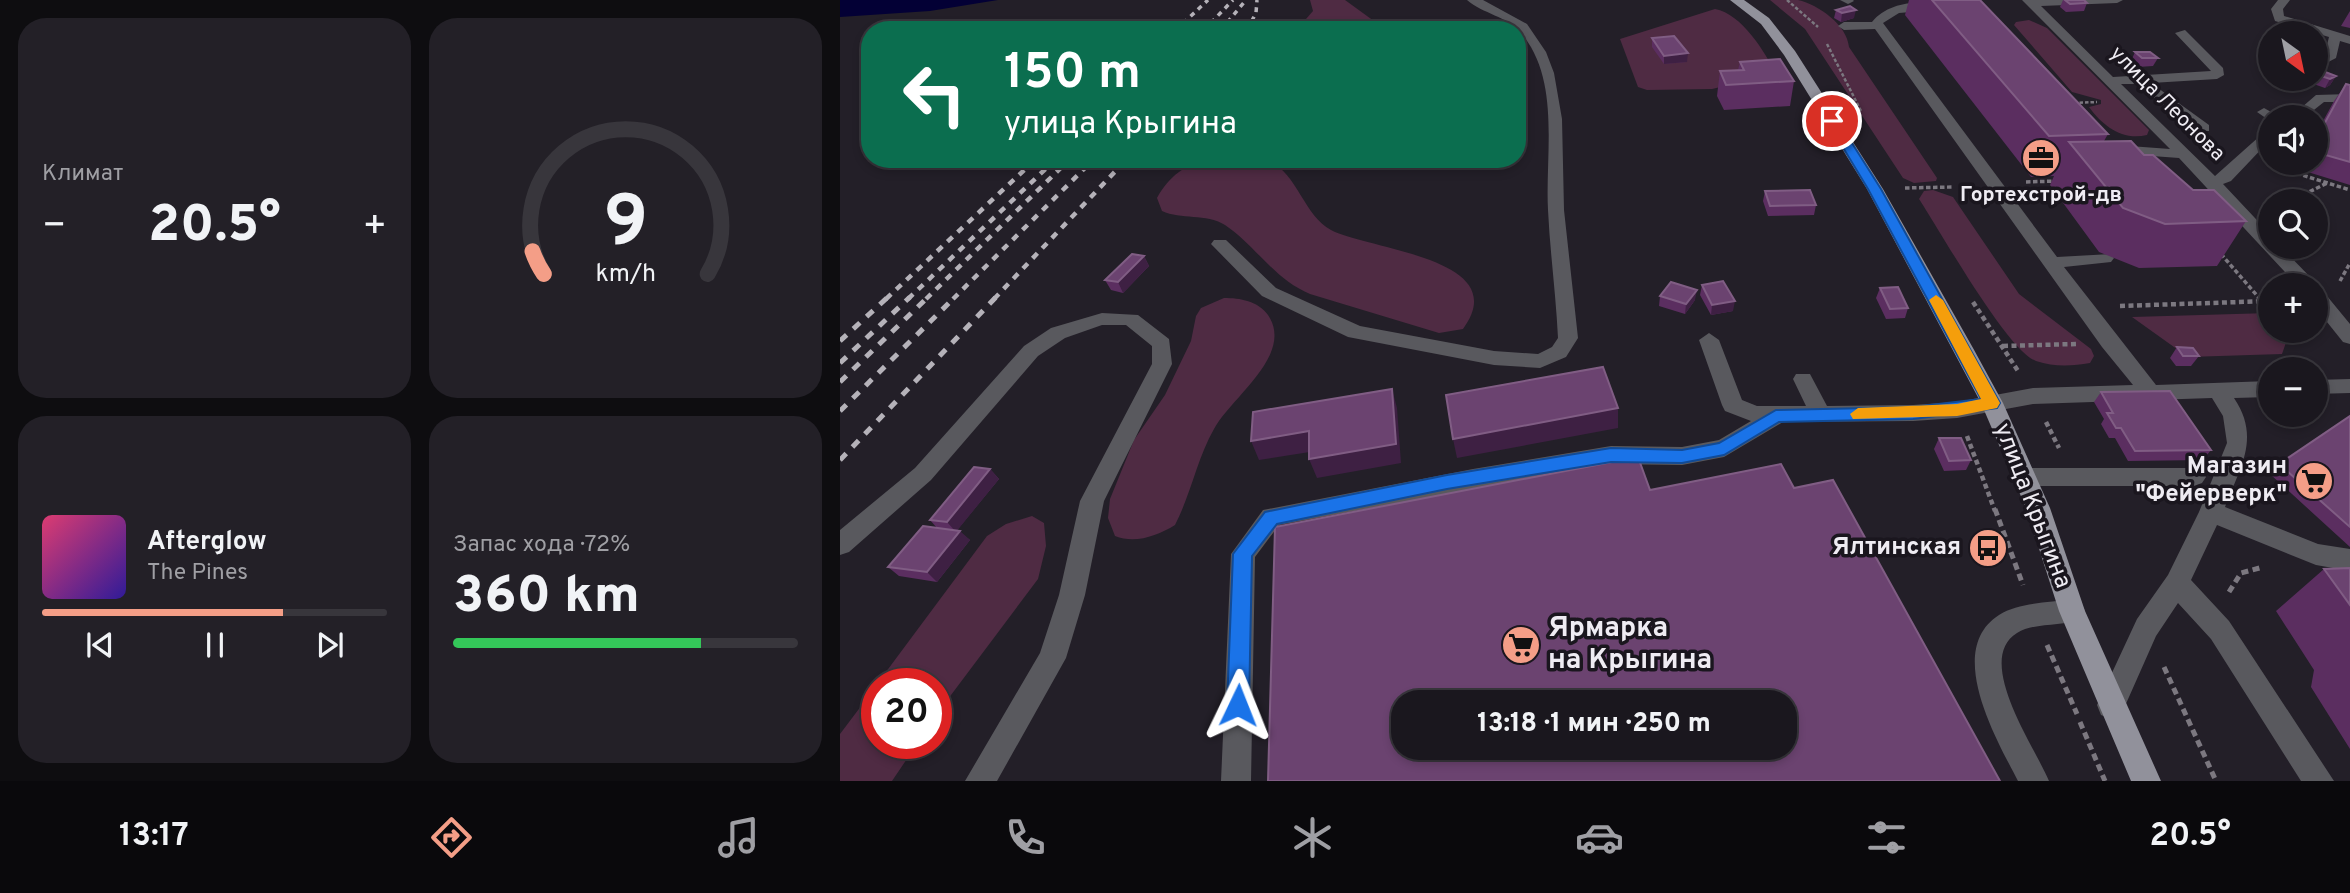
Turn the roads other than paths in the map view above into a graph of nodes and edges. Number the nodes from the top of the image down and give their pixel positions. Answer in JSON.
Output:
{"nodes":[{"id":1,"x":1474,"y":0,"type":"edge"},
{"id":2,"x":1736,"y":0,"type":"edge"},
{"id":3,"x":2016,"y":0,"type":"edge"},
{"id":4,"x":2117,"y":0,"type":"edge"},
{"id":5,"x":2284,"y":0,"type":"edge"},
{"id":6,"x":2030,"y":2,"type":"edge"},
{"id":7,"x":1946,"y":8,"type":"edge"},
{"id":8,"x":2047,"y":18,"type":"junction"},
{"id":9,"x":1513,"y":21,"type":"edge"},
{"id":10,"x":1878,"y":25,"type":"junction"},
{"id":11,"x":1844,"y":26,"type":"dead end"},
{"id":12,"x":1526,"y":31,"type":"edge"},
{"id":13,"x":2181,"y":33,"type":"dead end"},
{"id":14,"x":2335,"y":37,"type":"junction"},
{"id":15,"x":2350,"y":40,"type":"edge"},
{"id":16,"x":2328,"y":57,"type":"edge"},
{"id":17,"x":2137,"y":79,"type":"junction"},
{"id":18,"x":2111,"y":80,"type":"junction"},
{"id":19,"x":2350,"y":98,"type":"edge"},
{"id":20,"x":2312,"y":105,"type":"edge"},
{"id":21,"x":2204,"y":128,"type":"dead end"},
{"id":22,"x":2258,"y":144,"type":"edge"},
{"id":23,"x":2101,"y":145,"type":"edge"},
{"id":24,"x":2183,"y":154,"type":"junction"},
{"id":25,"x":2213,"y":183,"type":"junction"},
{"id":26,"x":2258,"y":231,"type":"edge"},
{"id":27,"x":1220,"y":244,"type":"dead end"},
{"id":28,"x":2105,"y":258,"type":"dead end"},
{"id":29,"x":2284,"y":259,"type":"edge"},
{"id":30,"x":2051,"y":263,"type":"junction"},
{"id":31,"x":2296,"y":273,"type":"edge"},
{"id":32,"x":2328,"y":310,"type":"edge"},
{"id":33,"x":2350,"y":337,"type":"edge"},
{"id":34,"x":1709,"y":340,"type":"dead end"},
{"id":35,"x":1803,"y":379,"type":"dead end"},
{"id":36,"x":2350,"y":386,"type":"edge"},
{"id":37,"x":2328,"y":387,"type":"edge"},
{"id":38,"x":2258,"y":389,"type":"edge"},
{"id":39,"x":2218,"y":390,"type":"junction"},
{"id":40,"x":2151,"y":393,"type":"junction"},
{"id":41,"x":1992,"y":403,"type":"junction"},
{"id":42,"x":1821,"y":415,"type":"junction"},
{"id":43,"x":1776,"y":416,"type":"junction"},
{"id":44,"x":2024,"y":477,"type":"junction"},
{"id":45,"x":2194,"y":477,"type":"dead end"},
{"id":46,"x":2211,"y":512,"type":"junction"},
{"id":47,"x":840,"y":545,"type":"edge"},
{"id":48,"x":2350,"y":560,"type":"edge"},
{"id":49,"x":2177,"y":583,"type":"junction"},
{"id":50,"x":2072,"y":611,"type":"junction"},
{"id":51,"x":2111,"y":705,"type":"junction"},
{"id":52,"x":980,"y":781,"type":"edge"},
{"id":53,"x":1236,"y":781,"type":"edge"},
{"id":54,"x":2034,"y":781,"type":"edge"},
{"id":55,"x":2146,"y":781,"type":"edge"},
{"id":56,"x":2319,"y":781,"type":"edge"}],
"edges":[{"from":1,"to":9,"type":"street"},
{"from":2,"to":41,"type":"main road","name":"улица Крыгина"},
{"from":3,"to":8,"type":"street"},
{"from":4,"to":6,"type":"street"},
{"from":5,"to":14,"type":"street"},
{"from":6,"to":8,"type":"street","name":"улица Леонова"},
{"from":7,"to":10,"type":"street"},
{"from":8,"to":18,"type":"street","name":"улица Леонова"},
{"from":10,"to":11,"type":"street"},
{"from":10,"to":30,"type":"street"},
{"from":12,"to":27,"type":"street"},
{"from":13,"to":17,"type":"street"},
{"from":14,"to":15,"type":"street"},
{"from":14,"to":16,"type":"street"},
{"from":17,"to":18,"type":"street"},
{"from":17,"to":21,"type":"street"},
{"from":18,"to":24,"type":"street","name":"улица Леонова"},
{"from":19,"to":20,"type":"street"},
{"from":22,"to":25,"type":"street"},
{"from":23,"to":24,"type":"street"},
{"from":24,"to":25,"type":"street","name":"улица Леонова"},
{"from":25,"to":26,"type":"street","name":"улица Леонова"},
{"from":28,"to":30,"type":"street"},
{"from":29,"to":31,"type":"street","name":"улица Леонова"},
{"from":30,"to":40,"type":"street"},
{"from":32,"to":33,"type":"street"},
{"from":34,"to":43,"type":"street"},
{"from":35,"to":42,"type":"street"},
{"from":36,"to":37,"type":"street"},
{"from":38,"to":39,"type":"street"},
{"from":39,"to":40,"type":"street"},
{"from":39,"to":46,"type":"street"},
{"from":40,"to":41,"type":"street"},
{"from":41,"to":42,"type":"street"},
{"from":41,"to":44,"type":"main road","name":"улица Крыгина"},
{"from":42,"to":43,"type":"street"},
{"from":43,"to":53,"type":"street"},
{"from":44,"to":45,"type":"street"},
{"from":44,"to":50,"type":"main road","name":"улица Крыгина"},
{"from":46,"to":48,"type":"street"},
{"from":46,"to":49,"type":"street"},
{"from":47,"to":52,"type":"street"},
{"from":49,"to":51,"type":"street"},
{"from":49,"to":56,"type":"street"},
{"from":50,"to":51,"type":"main road","name":"улица Крыгина"},
{"from":50,"to":54,"type":"street"},
{"from":51,"to":55,"type":"main road","name":"улица Крыгина"}]}
